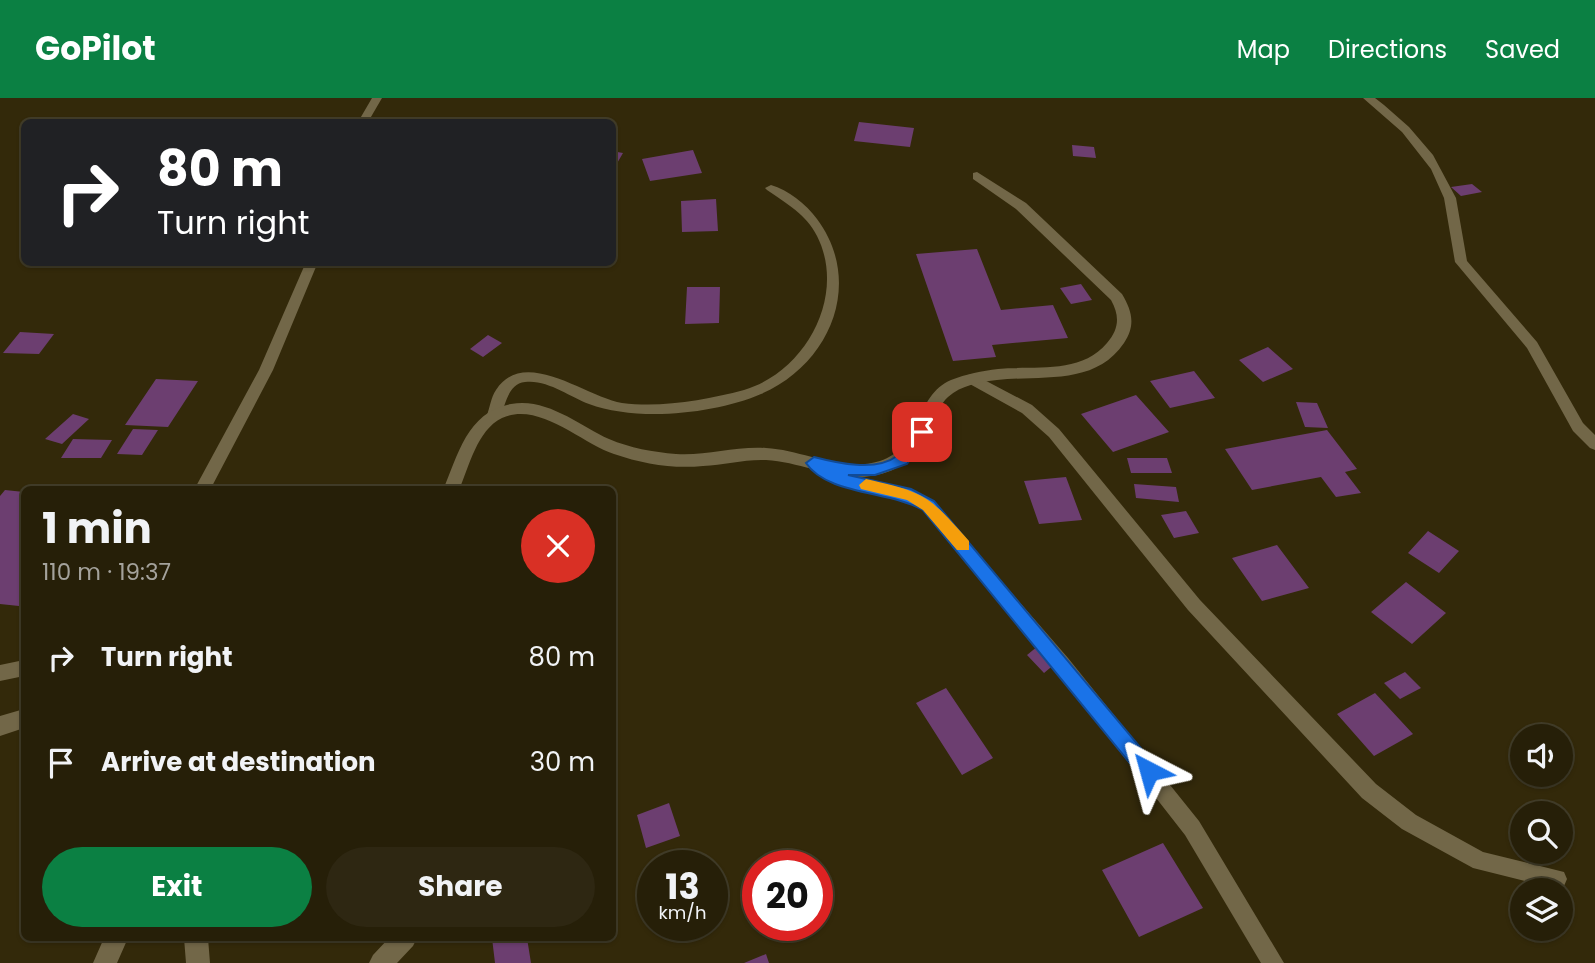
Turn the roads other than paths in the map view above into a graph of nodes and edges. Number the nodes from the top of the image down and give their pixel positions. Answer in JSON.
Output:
{"nodes":[{"id":1,"x":377,"y":98,"type":"edge"},
{"id":2,"x":1368,"y":98,"type":"edge"},
{"id":3,"x":365,"y":119,"type":"edge"},
{"id":4,"x":977,"y":176,"type":"dead end"},
{"id":5,"x":771,"y":188,"type":"dead end"},
{"id":6,"x":310,"y":266,"type":"edge"},
{"id":7,"x":973,"y":379,"type":"junction"},
{"id":8,"x":494,"y":415,"type":"junction"},
{"id":9,"x":1595,"y":444,"type":"edge"},
{"id":10,"x":814,"y":463,"type":"junction"},
{"id":11,"x":204,"y":486,"type":"edge"},
{"id":12,"x":453,"y":486,"type":"edge"},
{"id":13,"x":21,"y":669,"type":"edge"},
{"id":14,"x":0,"y":673,"type":"edge"},
{"id":15,"x":21,"y":720,"type":"edge"},
{"id":16,"x":0,"y":726,"type":"edge"},
{"id":17,"x":1553,"y":878,"type":"edge"},
{"id":18,"x":115,"y":941,"type":"edge"},
{"id":19,"x":196,"y":941,"type":"edge"},
{"id":20,"x":402,"y":941,"type":"edge"},
{"id":21,"x":106,"y":963,"type":"edge"},
{"id":22,"x":198,"y":963,"type":"edge"},
{"id":23,"x":381,"y":963,"type":"edge"},
{"id":24,"x":1273,"y":963,"type":"edge"}],
"edges":[{"from":1,"to":3,"type":"lane"},
{"from":2,"to":9,"type":"lane"},
{"from":4,"to":7,"type":"street"},
{"from":5,"to":8,"type":"lane"},
{"from":6,"to":11,"type":"lane"},
{"from":7,"to":10,"type":"street"},
{"from":7,"to":17,"type":"lane"},
{"from":8,"to":10,"type":"street"},
{"from":8,"to":12,"type":"street"},
{"from":10,"to":24,"type":"lane"},
{"from":13,"to":14,"type":"lane"},
{"from":15,"to":16,"type":"street"},
{"from":18,"to":21,"type":"street"},
{"from":19,"to":22,"type":"street"},
{"from":20,"to":23,"type":"street"}]}
